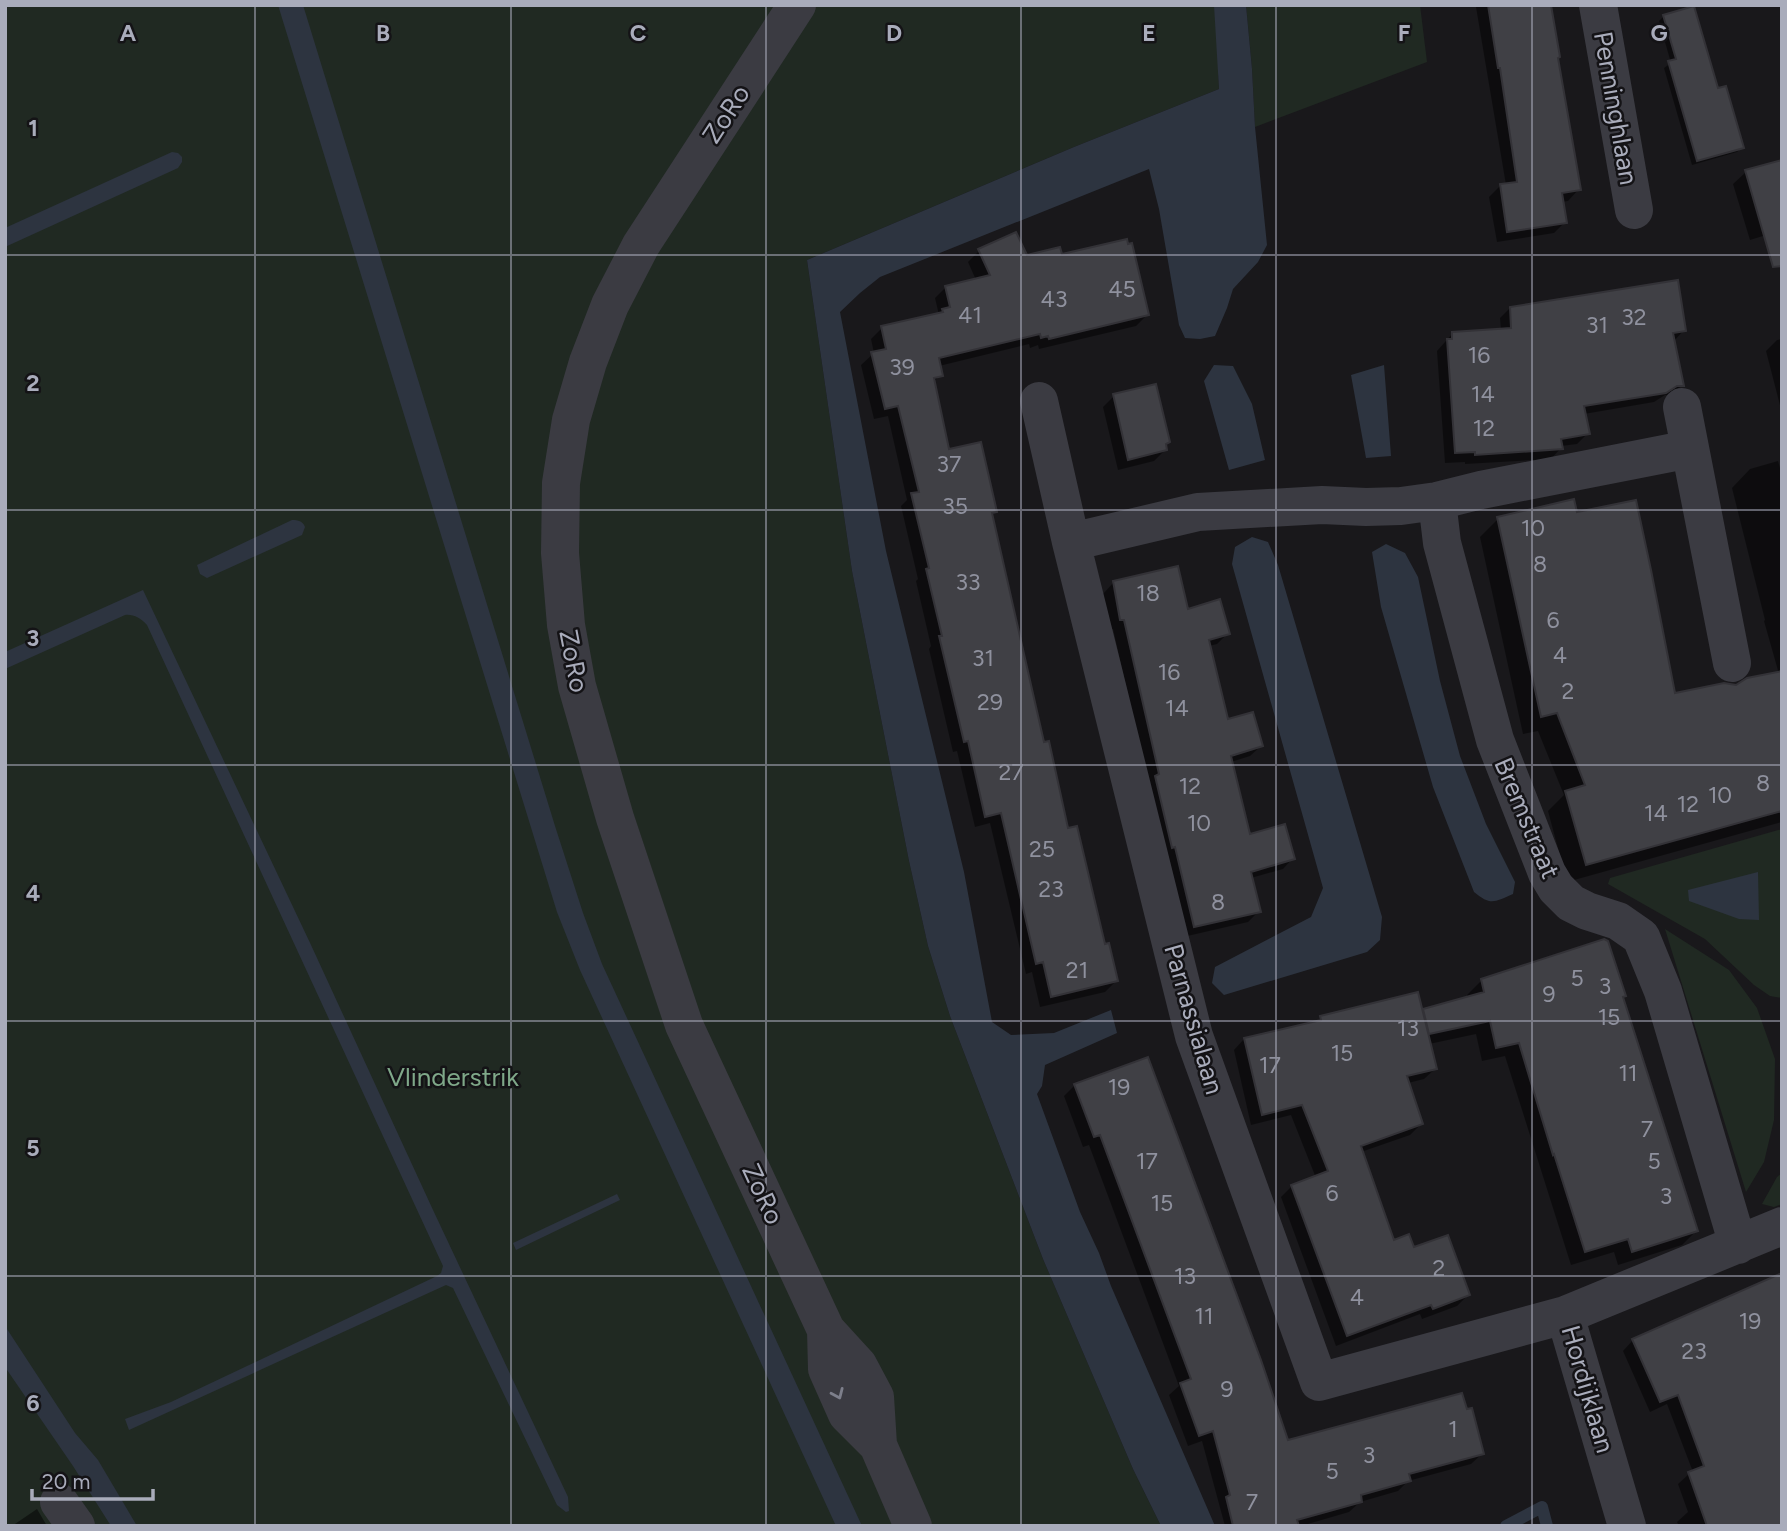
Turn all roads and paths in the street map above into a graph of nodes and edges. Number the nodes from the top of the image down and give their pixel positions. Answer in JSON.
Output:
{"nodes":[{"id":1,"x":797,"y":5,"type":"edge"},
{"id":2,"x":1598,"y":5,"type":"edge"},
{"id":3,"x":1634,"y":210,"type":"dead end"},
{"id":4,"x":1039,"y":401,"type":"dead end"},
{"id":5,"x":1682,"y":407,"type":"dead end"},
{"id":6,"x":1690,"y":449,"type":"junction"},
{"id":7,"x":1437,"y":501,"type":"junction"},
{"id":8,"x":1071,"y":542,"type":"junction"},
{"id":9,"x":1732,"y":663,"type":"dead end"},
{"id":10,"x":1782,"y":1226,"type":"edge"},
{"id":11,"x":1738,"y":1245,"type":"junction"},
{"id":12,"x":1565,"y":1315,"type":"junction"},
{"id":13,"x":913,"y":1526,"type":"edge"},
{"id":14,"x":1627,"y":1526,"type":"edge"}],
"edges":[{"from":1,"to":13,"type":"street","name":"ZoRo"},
{"from":2,"to":3,"type":"street","name":"Penninghlaan"},
{"from":4,"to":8,"type":"street","name":"Parnassialaan"},
{"from":5,"to":6,"type":"street"},
{"from":6,"to":7,"type":"street"},
{"from":6,"to":9,"type":"street"},
{"from":7,"to":8,"type":"street"},
{"from":7,"to":11,"type":"street","name":"Bremstraat"},
{"from":8,"to":12,"type":"street","name":"Parnassialaan"},
{"from":10,"to":11,"type":"street","name":"Hordijklaan"},
{"from":11,"to":12,"type":"street","name":"Hordijklaan"},
{"from":12,"to":14,"type":"street","name":"Hordijklaan"}]}
